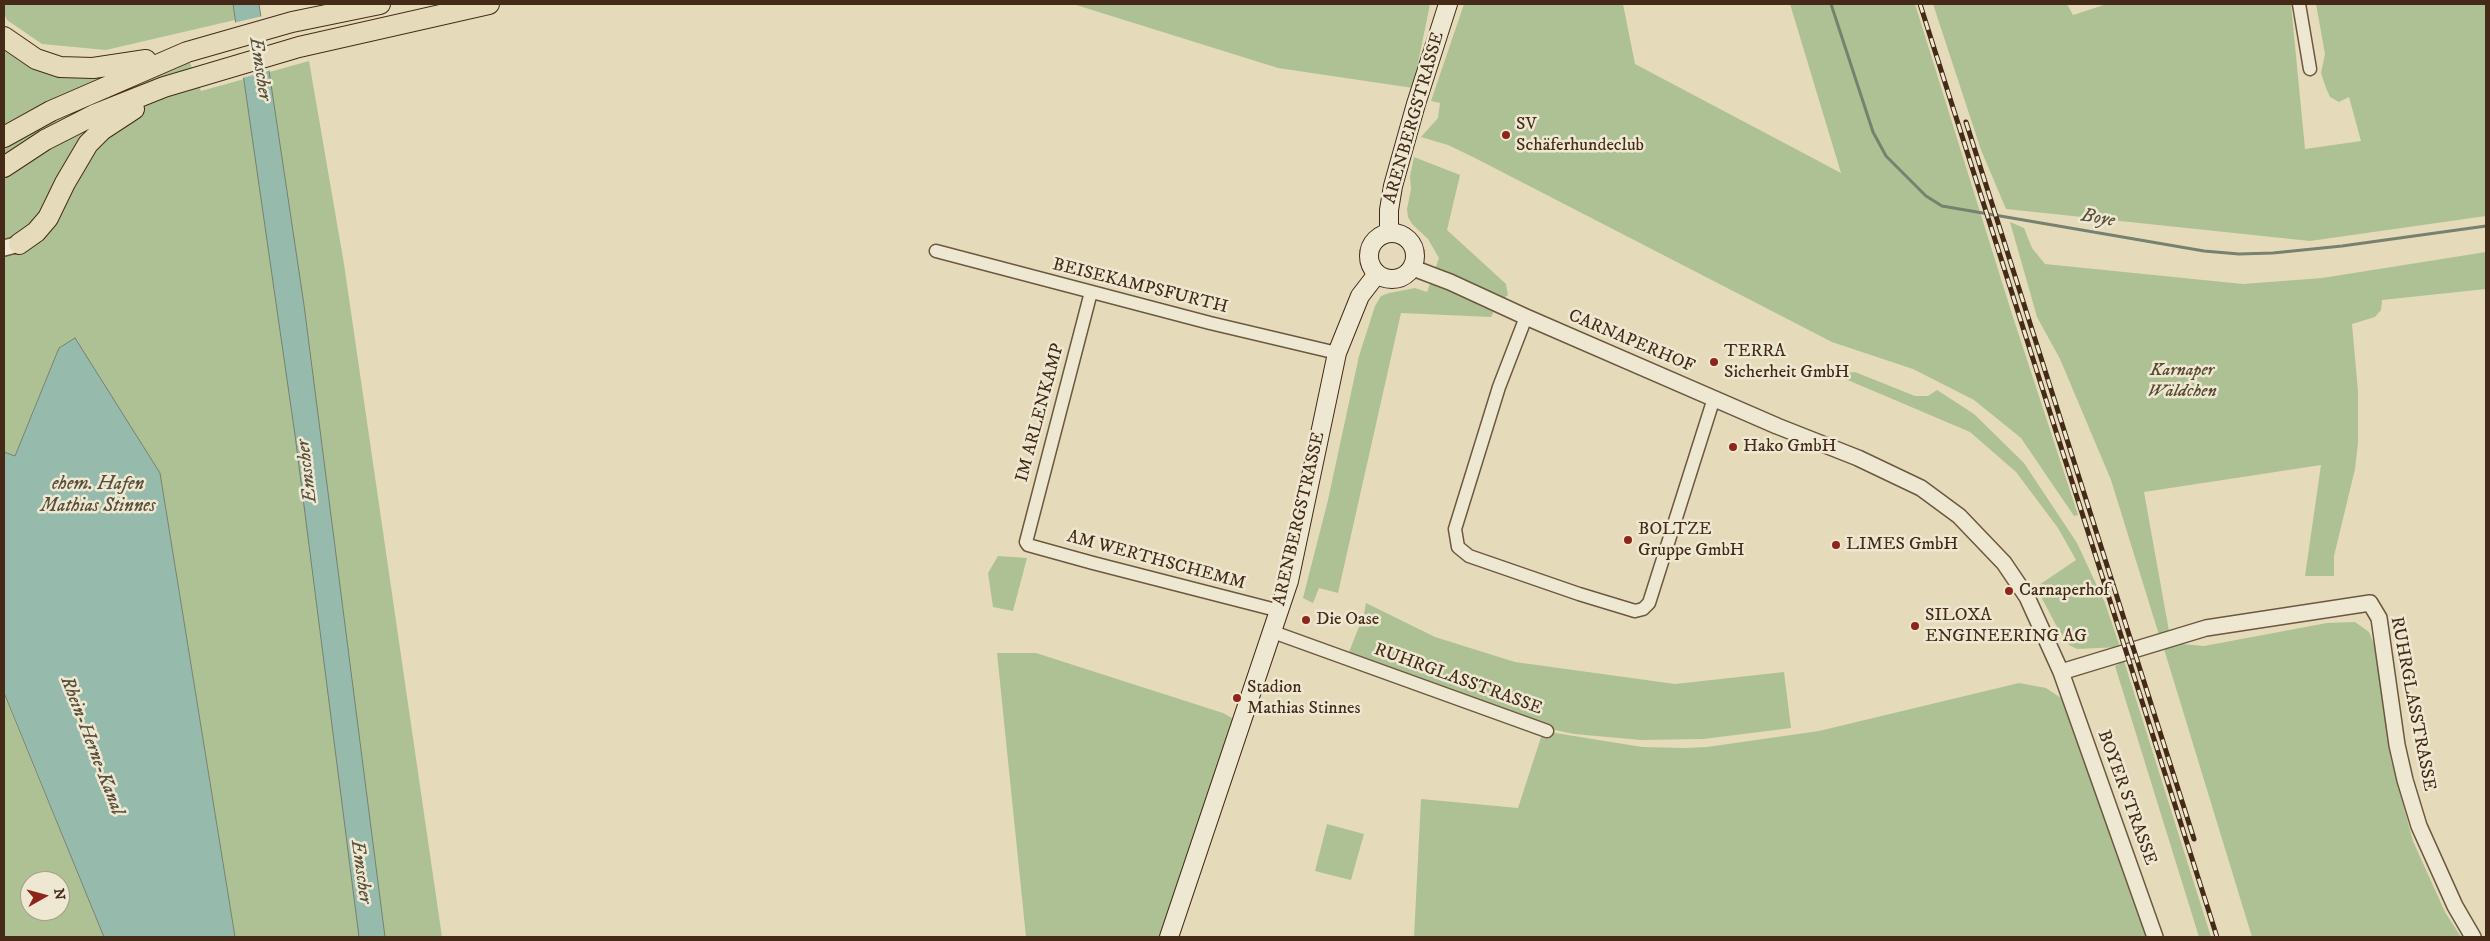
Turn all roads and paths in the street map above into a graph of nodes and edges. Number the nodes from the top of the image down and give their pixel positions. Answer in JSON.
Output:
{"nodes":[{"id":1,"x":380,"y":4,"type":"edge"},
{"id":2,"x":489,"y":4,"type":"edge"},
{"id":3,"x":1448,"y":4,"type":"edge"},
{"id":4,"x":2299,"y":4,"type":"edge"},
{"id":5,"x":4,"y":25,"type":"edge"},
{"id":6,"x":11,"y":41,"type":"edge"},
{"id":7,"x":187,"y":52,"type":"junction"},
{"id":8,"x":221,"y":69,"type":"junction"},
{"id":9,"x":2310,"y":69,"type":"dead end"},
{"id":10,"x":4,"y":137,"type":"edge"},
{"id":11,"x":4,"y":166,"type":"edge"},
{"id":12,"x":1389,"y":233,"type":"junction"},
{"id":13,"x":12,"y":246,"type":"edge"},
{"id":14,"x":936,"y":251,"type":"dead end"},
{"id":15,"x":1413,"y":268,"type":"junction"},
{"id":16,"x":1378,"y":274,"type":"junction"},
{"id":17,"x":1091,"y":292,"type":"junction"},
{"id":18,"x":1526,"y":317,"type":"junction"},
{"id":19,"x":1337,"y":352,"type":"junction"},
{"id":20,"x":1714,"y":398,"type":"junction"},
{"id":21,"x":1026,"y":542,"type":"joint"},
{"id":22,"x":1280,"y":612,"type":"junction"},
{"id":23,"x":1273,"y":632,"type":"junction"},
{"id":24,"x":2061,"y":672,"type":"junction"},
{"id":25,"x":1547,"y":731,"type":"dead end"},
{"id":26,"x":1169,"y":937,"type":"edge"},
{"id":27,"x":2155,"y":937,"type":"edge"},
{"id":28,"x":2473,"y":937,"type":"edge"}],
"edges":[{"from":1,"to":7,"type":"highway"},
{"from":2,"to":8,"type":"highway"},
{"from":3,"to":12,"type":"main road","name":"ARENBERGSTRASSE"},
{"from":4,"to":9,"type":"street"},
{"from":5,"to":6,"type":"highway"},
{"from":6,"to":7,"type":"highway"},
{"from":7,"to":10,"type":"highway"},
{"from":8,"to":11,"type":"highway"},
{"from":8,"to":13,"type":"highway"},
{"from":12,"to":15,"type":"main road"},
{"from":12,"to":16,"type":"main road"},
{"from":14,"to":17,"type":"street","name":"BEISEKAMPSFURTH"},
{"from":15,"to":16,"type":"main road"},
{"from":15,"to":18,"type":"street","name":"CARNAPERHOF"},
{"from":16,"to":19,"type":"main road","name":"ARENBERGSTRASSE"},
{"from":17,"to":19,"type":"street","name":"BEISEKAMPSFURTH"},
{"from":17,"to":21,"type":"street","name":"IM ARLENKAMP"},
{"from":18,"to":20,"type":"street","name":"CARNAPERHOF"},
{"from":18,"to":20,"type":"street"},
{"from":19,"to":22,"type":"main road","name":"ARENBERGSTRASSE"},
{"from":20,"to":24,"type":"street","name":"CARNAPERHOF"},
{"from":21,"to":22,"type":"street","name":"AM WERTHSCHEMM"},
{"from":22,"to":23,"type":"main road","name":"ARENBERGSTRASSE"},
{"from":23,"to":25,"type":"street","name":"RUHRGLASSTRASSE"},
{"from":23,"to":26,"type":"main road","name":"ARENBERGSTRASSE"},
{"from":24,"to":27,"type":"street","name":"BOYER STRASSE"},
{"from":24,"to":28,"type":"street","name":"RUHRGLASSTRASSE"}]}
